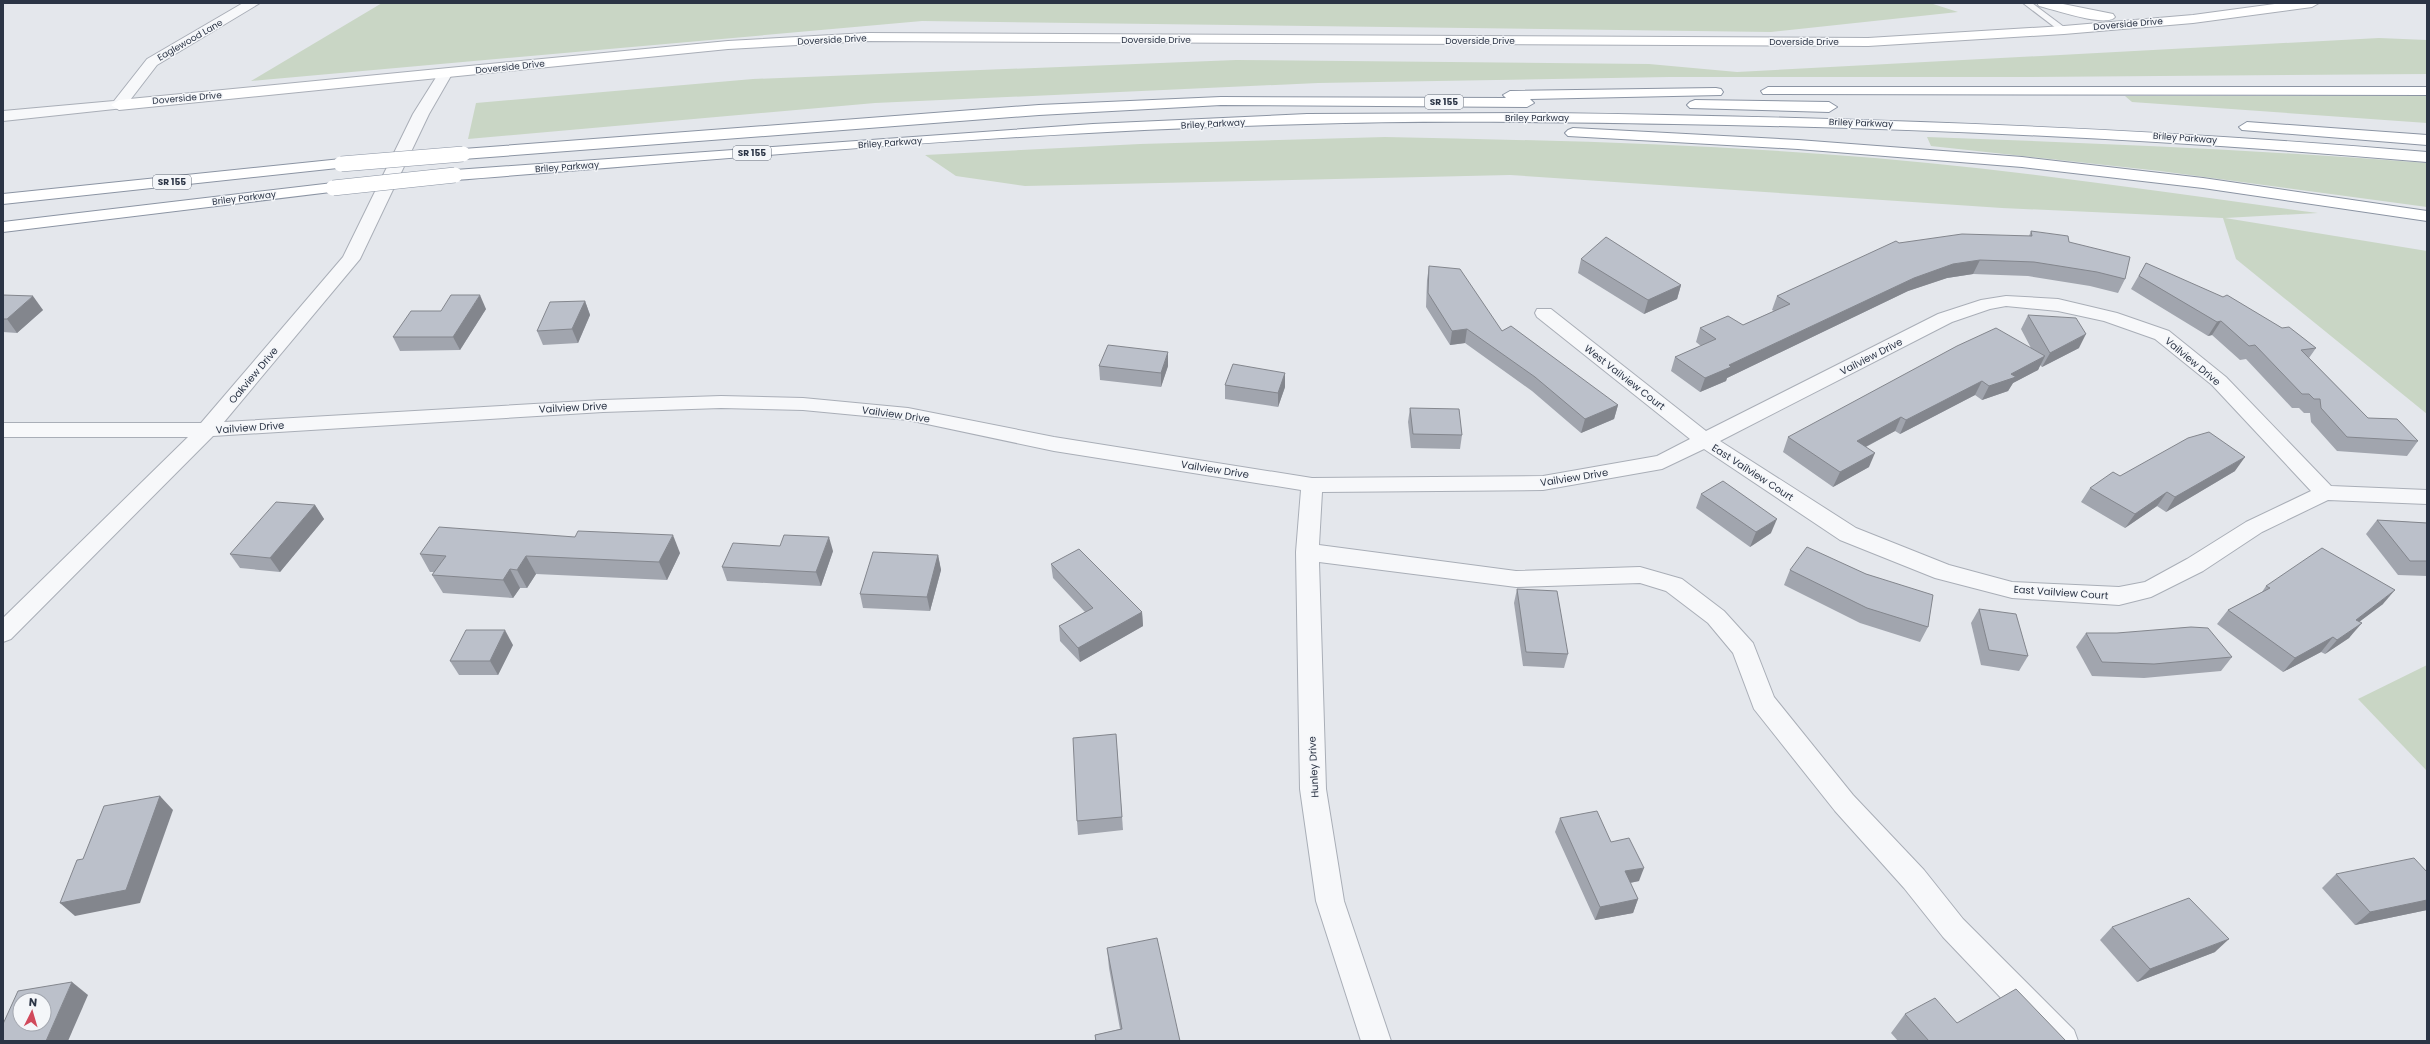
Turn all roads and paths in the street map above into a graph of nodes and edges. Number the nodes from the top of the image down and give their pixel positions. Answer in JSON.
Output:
{"nodes":[{"id":1,"x":253,"y":3,"type":"edge"},
{"id":2,"x":2027,"y":3,"type":"edge"},
{"id":3,"x":2044,"y":3,"type":"edge"},
{"id":4,"x":2312,"y":3,"type":"edge"},
{"id":5,"x":2211,"y":17,"type":"junction"},
{"id":6,"x":2064,"y":30,"type":"junction"},
{"id":7,"x":445,"y":74,"type":"junction"},
{"id":8,"x":2427,"y":91,"type":"edge"},
{"id":9,"x":1221,"y":101,"type":"junction"},
{"id":10,"x":119,"y":104,"type":"junction"},
{"id":11,"x":1843,"y":108,"type":"dead end"},
{"id":12,"x":1898,"y":110,"type":"dead end"},
{"id":13,"x":3,"y":116,"type":"edge"},
{"id":14,"x":2182,"y":123,"type":"dead end"},
{"id":15,"x":2229,"y":126,"type":"dead end"},
{"id":16,"x":1048,"y":131,"type":"junction"},
{"id":17,"x":2427,"y":140,"type":"edge"},
{"id":18,"x":2427,"y":157,"type":"edge"},
{"id":19,"x":3,"y":199,"type":"edge"},
{"id":20,"x":2427,"y":216,"type":"edge"},
{"id":21,"x":3,"y":227,"type":"edge"},
{"id":22,"x":1544,"y":313,"type":"dead end"},
{"id":23,"x":3,"y":430,"type":"edge"},
{"id":24,"x":207,"y":430,"type":"junction"},
{"id":25,"x":1706,"y":441,"type":"junction"},
{"id":26,"x":1312,"y":485,"type":"junction"},
{"id":27,"x":2325,"y":493,"type":"junction"},
{"id":28,"x":2427,"y":497,"type":"edge"},
{"id":29,"x":1307,"y":552,"type":"junction"},
{"id":30,"x":3,"y":633,"type":"edge"},
{"id":31,"x":1376,"y":1041,"type":"edge"},
{"id":32,"x":2063,"y":1041,"type":"edge"}],
"edges":[{"from":1,"to":10,"type":"street","name":"Eaglewood Lane"},
{"from":2,"to":6,"type":"lane"},
{"from":3,"to":5,"type":"main road"},
{"from":4,"to":5,"type":"main road","name":"Doverside Drive"},
{"from":5,"to":6,"type":"main road","name":"Doverside Drive"},
{"from":6,"to":7,"type":"main road","name":"Doverside Drive"},
{"from":7,"to":10,"type":"main road","name":"Doverside Drive"},
{"from":7,"to":24,"type":"street","name":"Oakview Drive"},
{"from":8,"to":9,"type":"main road"},
{"from":9,"to":11,"type":"main road","name":"Briley Parkway","number":"SR 155"},
{"from":9,"to":19,"type":"main road","name":"Briley Parkway","number":"SR 155","bridge":true},
{"from":10,"to":13,"type":"street","name":"Doverside Drive"},
{"from":12,"to":14,"type":"main road","name":"Briley Parkway"},
{"from":15,"to":17,"type":"main road","name":"Briley Parkway"},
{"from":16,"to":18,"type":"main road","name":"Briley Parkway","number":"SR 155"},
{"from":16,"to":20,"type":"main road"},
{"from":16,"to":21,"type":"main road","name":"Briley Parkway","number":"SR 155","bridge":true},
{"from":22,"to":25,"type":"street","name":"West Vailview Court"},
{"from":23,"to":24,"type":"street","name":"Vailview Drive"},
{"from":24,"to":26,"type":"street","name":"Vailview Drive"},
{"from":24,"to":30,"type":"street","name":"Oakview Drive"},
{"from":25,"to":26,"type":"street","name":"Vailview Drive"},
{"from":25,"to":27,"type":"street","name":"East Vailview Court"},
{"from":25,"to":27,"type":"street","name":"Vailview Drive"},
{"from":26,"to":29,"type":"street","name":"Hunley Drive"},
{"from":27,"to":28,"type":"street","name":"East Vailview Court"},
{"from":29,"to":31,"type":"street","name":"Hunley Drive"},
{"from":29,"to":32,"type":"street"}]}
